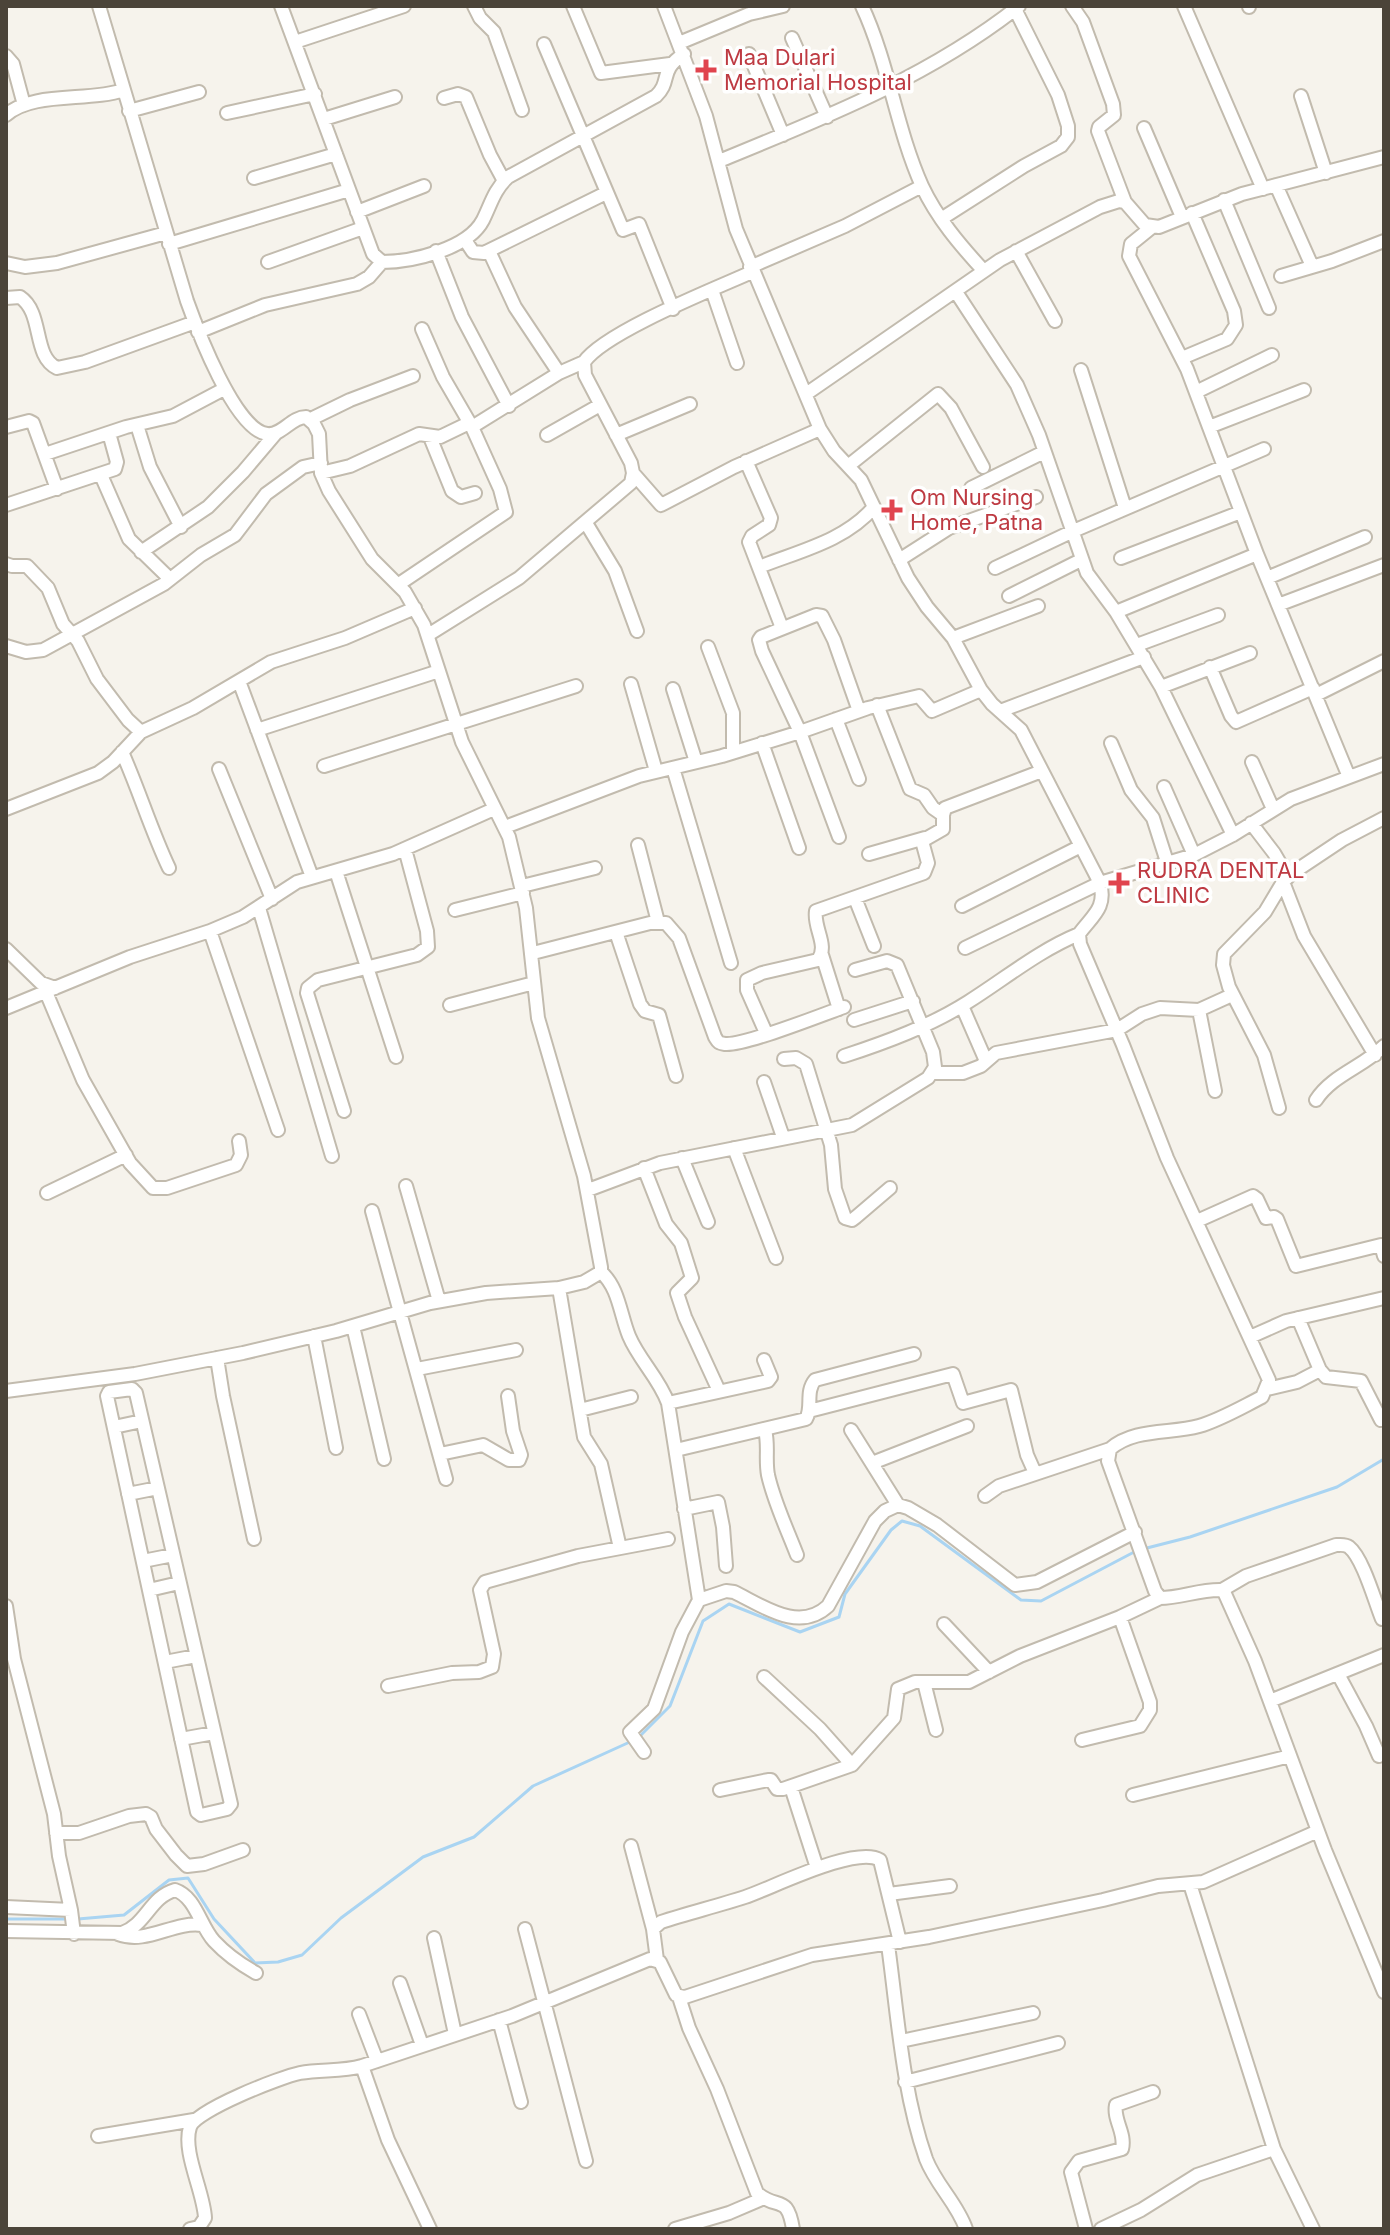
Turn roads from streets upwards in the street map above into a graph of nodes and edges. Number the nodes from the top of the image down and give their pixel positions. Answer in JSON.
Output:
{"nodes":[{"id":1,"x":99,"y":6,"type":"edge"},
{"id":2,"x":281,"y":6,"type":"edge"},
{"id":3,"x":404,"y":6,"type":"edge"},
{"id":4,"x":474,"y":6,"type":"edge"},
{"id":5,"x":573,"y":6,"type":"edge"},
{"id":6,"x":664,"y":6,"type":"edge"},
{"id":7,"x":783,"y":6,"type":"edge"},
{"id":8,"x":862,"y":6,"type":"edge"},
{"id":9,"x":1072,"y":6,"type":"edge"},
{"id":10,"x":1184,"y":6,"type":"edge"},
{"id":11,"x":1017,"y":8,"type":"edge"},
{"id":12,"x":792,"y":38,"type":"dead end"},
{"id":13,"x":295,"y":42,"type":"junction"},
{"id":14,"x":544,"y":44,"type":"dead end"},
{"id":15,"x":681,"y":49,"type":"junction"},
{"id":16,"x":749,"y":54,"type":"dead end"},
{"id":17,"x":6,"y":56,"type":"edge"},
{"id":18,"x":670,"y":64,"type":"junction"},
{"id":19,"x":12,"y":85,"type":"edge"},
{"id":20,"x":892,"y":87,"type":"junction"},
{"id":21,"x":124,"y":90,"type":"junction"},
{"id":22,"x":199,"y":92,"type":"dead end"},
{"id":23,"x":315,"y":94,"type":"junction"},
{"id":24,"x":1301,"y":96,"type":"dead end"},
{"id":25,"x":395,"y":97,"type":"dead end"},
{"id":26,"x":444,"y":98,"type":"dead end"},
{"id":27,"x":24,"y":105,"type":"junction"},
{"id":28,"x":522,"y":110,"type":"dead end"},
{"id":29,"x":129,"y":111,"type":"junction"},
{"id":30,"x":227,"y":113,"type":"dead end"},
{"id":31,"x":6,"y":115,"type":"edge"},
{"id":32,"x":827,"y":117,"type":"junction"},
{"id":33,"x":324,"y":119,"type":"junction"},
{"id":34,"x":1144,"y":128,"type":"dead end"},
{"id":35,"x":783,"y":135,"type":"junction"},
{"id":36,"x":582,"y":138,"type":"junction"},
{"id":37,"x":336,"y":154,"type":"junction"},
{"id":38,"x":1384,"y":157,"type":"edge"},
{"id":39,"x":719,"y":161,"type":"junction"},
{"id":40,"x":1326,"y":173,"type":"junction"},
{"id":41,"x":254,"y":178,"type":"dead end"},
{"id":42,"x":504,"y":181,"type":"junction"},
{"id":43,"x":424,"y":186,"type":"dead end"},
{"id":44,"x":922,"y":186,"type":"junction"},
{"id":45,"x":1270,"y":187,"type":"junction"},
{"id":46,"x":349,"y":190,"type":"junction"},
{"id":47,"x":606,"y":193,"type":"junction"},
{"id":48,"x":1224,"y":200,"type":"junction"},
{"id":49,"x":1125,"y":202,"type":"junction"},
{"id":50,"x":357,"y":212,"type":"junction"},
{"id":51,"x":1187,"y":215,"type":"junction"},
{"id":52,"x":941,"y":219,"type":"junction"},
{"id":53,"x":1152,"y":227,"type":"junction"},
{"id":54,"x":363,"y":228,"type":"junction"},
{"id":55,"x":167,"y":238,"type":"junction"},
{"id":56,"x":465,"y":240,"type":"junction"},
{"id":57,"x":1384,"y":241,"type":"edge"},
{"id":58,"x":436,"y":251,"type":"junction"},
{"id":59,"x":489,"y":251,"type":"junction"},
{"id":60,"x":1016,"y":251,"type":"junction"},
{"id":61,"x":268,"y":262,"type":"dead end"},
{"id":62,"x":382,"y":262,"type":"junction"},
{"id":63,"x":6,"y":263,"type":"edge"},
{"id":64,"x":1312,"y":266,"type":"junction"},
{"id":65,"x":751,"y":270,"type":"junction"},
{"id":66,"x":983,"y":270,"type":"junction"},
{"id":67,"x":1281,"y":276,"type":"dead end"},
{"id":68,"x":712,"y":290,"type":"junction"},
{"id":69,"x":956,"y":292,"type":"junction"},
{"id":70,"x":6,"y":298,"type":"edge"},
{"id":71,"x":1269,"y":308,"type":"dead end"},
{"id":72,"x":673,"y":309,"type":"junction"},
{"id":73,"x":1055,"y":321,"type":"dead end"},
{"id":74,"x":196,"y":327,"type":"junction"},
{"id":75,"x":422,"y":329,"type":"dead end"},
{"id":76,"x":1272,"y":355,"type":"dead end"},
{"id":77,"x":1182,"y":358,"type":"junction"},
{"id":78,"x":584,"y":362,"type":"junction"},
{"id":79,"x":737,"y":363,"type":"dead end"},
{"id":80,"x":1081,"y":370,"type":"dead end"},
{"id":81,"x":559,"y":373,"type":"junction"},
{"id":82,"x":413,"y":376,"type":"dead end"},
{"id":83,"x":224,"y":389,"type":"junction"},
{"id":84,"x":1304,"y":390,"type":"dead end"},
{"id":85,"x":1196,"y":392,"type":"junction"},
{"id":86,"x":806,"y":394,"type":"junction"},
{"id":87,"x":690,"y":404,"type":"dead end"},
{"id":88,"x":600,"y":405,"type":"junction"},
{"id":89,"x":509,"y":406,"type":"junction"},
{"id":90,"x":311,"y":419,"type":"junction"},
{"id":91,"x":137,"y":425,"type":"junction"},
{"id":92,"x":470,"y":425,"type":"junction"},
{"id":93,"x":6,"y":427,"type":"edge"},
{"id":94,"x":1209,"y":427,"type":"junction"},
{"id":95,"x":820,"y":429,"type":"junction"},
{"id":96,"x":109,"y":433,"type":"junction"},
{"id":97,"x":276,"y":433,"type":"junction"},
{"id":98,"x":547,"y":435,"type":"dead end"},
{"id":99,"x":616,"y":435,"type":"junction"},
{"id":100,"x":430,"y":437,"type":"junction"},
{"id":101,"x":1264,"y":449,"type":"dead end"},
{"id":102,"x":1044,"y":452,"type":"junction"},
{"id":103,"x":45,"y":454,"type":"junction"},
{"id":104,"x":746,"y":461,"type":"junction"},
{"id":105,"x":1223,"y":465,"type":"junction"},
{"id":106,"x":848,"y":466,"type":"junction"},
{"id":107,"x":983,"y":467,"type":"dead end"},
{"id":108,"x":321,"y":468,"type":"junction"},
{"id":109,"x":633,"y":473,"type":"junction"},
{"id":110,"x":101,"y":475,"type":"junction"},
{"id":111,"x":971,"y":488,"type":"dead end"},
{"id":112,"x":57,"y":489,"type":"junction"},
{"id":113,"x":475,"y":493,"type":"dead end"},
{"id":114,"x":1036,"y":497,"type":"dead end"},
{"id":115,"x":6,"y":505,"type":"edge"},
{"id":116,"x":874,"y":507,"type":"junction"},
{"id":117,"x":1125,"y":508,"type":"junction"},
{"id":118,"x":1241,"y":512,"type":"junction"},
{"id":119,"x":586,"y":523,"type":"junction"},
{"id":120,"x":181,"y":527,"type":"junction"},
{"id":121,"x":1071,"y":532,"type":"junction"},
{"id":122,"x":1365,"y":537,"type":"dead end"},
{"id":123,"x":141,"y":552,"type":"junction"},
{"id":124,"x":1257,"y":554,"type":"junction"},
{"id":125,"x":1121,"y":558,"type":"dead end"},
{"id":126,"x":899,"y":560,"type":"junction"},
{"id":127,"x":1081,"y":560,"type":"junction"},
{"id":128,"x":6,"y":564,"type":"edge"},
{"id":129,"x":1384,"y":565,"type":"edge"},
{"id":130,"x":759,"y":567,"type":"junction"},
{"id":131,"x":995,"y":568,"type":"dead end"},
{"id":132,"x":1267,"y":578,"type":"junction"},
{"id":133,"x":170,"y":579,"type":"junction"},
{"id":134,"x":399,"y":584,"type":"junction"},
{"id":135,"x":1009,"y":596,"type":"dead end"},
{"id":136,"x":1278,"y":605,"type":"junction"},
{"id":137,"x":1038,"y":606,"type":"dead end"},
{"id":138,"x":415,"y":608,"type":"junction"},
{"id":139,"x":1116,"y":612,"type":"junction"},
{"id":140,"x":1218,"y":615,"type":"dead end"},
{"id":141,"x":782,"y":628,"type":"junction"},
{"id":142,"x":637,"y":631,"type":"dead end"},
{"id":143,"x":73,"y":634,"type":"junction"},
{"id":144,"x":428,"y":635,"type":"junction"},
{"id":145,"x":953,"y":638,"type":"junction"},
{"id":146,"x":1137,"y":645,"type":"junction"},
{"id":147,"x":6,"y":646,"type":"edge"},
{"id":148,"x":708,"y":647,"type":"dead end"},
{"id":149,"x":1250,"y":653,"type":"dead end"},
{"id":150,"x":1144,"y":657,"type":"junction"},
{"id":151,"x":1384,"y":661,"type":"edge"},
{"id":152,"x":1210,"y":667,"type":"junction"},
{"id":153,"x":439,"y":671,"type":"junction"},
{"id":154,"x":239,"y":681,"type":"junction"},
{"id":155,"x":631,"y":684,"type":"dead end"},
{"id":156,"x":576,"y":686,"type":"dead end"},
{"id":157,"x":1161,"y":687,"type":"junction"},
{"id":158,"x":673,"y":689,"type":"dead end"},
{"id":159,"x":981,"y":690,"type":"junction"},
{"id":160,"x":1315,"y":692,"type":"junction"},
{"id":161,"x":877,"y":705,"type":"junction"},
{"id":162,"x":859,"y":711,"type":"junction"},
{"id":163,"x":1000,"y":711,"type":"junction"},
{"id":164,"x":836,"y":719,"type":"junction"},
{"id":165,"x":455,"y":723,"type":"junction"},
{"id":166,"x":257,"y":730,"type":"junction"},
{"id":167,"x":141,"y":732,"type":"junction"},
{"id":168,"x":800,"y":732,"type":"junction"},
{"id":169,"x":762,"y":743,"type":"junction"},
{"id":170,"x":1111,"y":743,"type":"dead end"},
{"id":171,"x":122,"y":752,"type":"junction"},
{"id":172,"x":733,"y":752,"type":"junction"},
{"id":173,"x":696,"y":762,"type":"junction"},
{"id":174,"x":1252,"y":762,"type":"dead end"},
{"id":175,"x":1384,"y":764,"type":"edge"},
{"id":176,"x":324,"y":766,"type":"dead end"},
{"id":177,"x":673,"y":768,"type":"junction"},
{"id":178,"x":219,"y":769,"type":"dead end"},
{"id":179,"x":656,"y":771,"type":"junction"},
{"id":180,"x":1042,"y":771,"type":"junction"},
{"id":181,"x":1349,"y":777,"type":"junction"},
{"id":182,"x":859,"y":779,"type":"dead end"},
{"id":183,"x":1164,"y":787,"type":"dead end"},
{"id":184,"x":6,"y":809,"type":"edge"},
{"id":185,"x":494,"y":809,"type":"junction"},
{"id":186,"x":1273,"y":809,"type":"junction"},
{"id":187,"x":943,"y":815,"type":"junction"},
{"id":188,"x":1384,"y":818,"type":"edge"},
{"id":189,"x":1251,"y":823,"type":"junction"},
{"id":190,"x":505,"y":827,"type":"junction"},
{"id":191,"x":1233,"y":835,"type":"junction"},
{"id":192,"x":839,"y":837,"type":"dead end"},
{"id":193,"x":925,"y":838,"type":"junction"},
{"id":194,"x":638,"y":845,"type":"dead end"},
{"id":195,"x":1079,"y":847,"type":"junction"},
{"id":196,"x":799,"y":848,"type":"dead end"},
{"id":197,"x":405,"y":849,"type":"junction"},
{"id":198,"x":869,"y":854,"type":"dead end"},
{"id":199,"x":1194,"y":855,"type":"junction"},
{"id":200,"x":1168,"y":865,"type":"junction"},
{"id":201,"x":169,"y":868,"type":"dead end"},
{"id":202,"x":595,"y":868,"type":"dead end"},
{"id":203,"x":336,"y":871,"type":"junction"},
{"id":204,"x":312,"y":877,"type":"junction"},
{"id":205,"x":1286,"y":879,"type":"junction"},
{"id":206,"x":1100,"y":883,"type":"junction"},
{"id":207,"x":523,"y":890,"type":"junction"},
{"id":208,"x":855,"y":898,"type":"junction"},
{"id":209,"x":272,"y":899,"type":"junction"},
{"id":210,"x":962,"y":906,"type":"dead end"},
{"id":211,"x":259,"y":908,"type":"junction"},
{"id":212,"x":455,"y":910,"type":"dead end"},
{"id":213,"x":658,"y":922,"type":"junction"},
{"id":214,"x":210,"y":931,"type":"junction"},
{"id":215,"x":616,"y":932,"type":"junction"},
{"id":216,"x":1079,"y":934,"type":"junction"},
{"id":217,"x":874,"y":946,"type":"dead end"},
{"id":218,"x":965,"y":948,"type":"dead end"},
{"id":219,"x":6,"y":949,"type":"edge"},
{"id":220,"x":533,"y":953,"type":"junction"},
{"id":221,"x":822,"y":955,"type":"junction"},
{"id":222,"x":731,"y":963,"type":"dead end"},
{"id":223,"x":367,"y":970,"type":"junction"},
{"id":224,"x":855,"y":970,"type":"dead end"},
{"id":225,"x":534,"y":983,"type":"junction"},
{"id":226,"x":51,"y":990,"type":"junction"},
{"id":227,"x":1232,"y":995,"type":"junction"},
{"id":228,"x":913,"y":1001,"type":"junction"},
{"id":229,"x":450,"y":1005,"type":"dead end"},
{"id":230,"x":962,"y":1006,"type":"junction"},
{"id":231,"x":6,"y":1008,"type":"edge"},
{"id":232,"x":1199,"y":1010,"type":"junction"},
{"id":233,"x":854,"y":1020,"type":"dead end"},
{"id":234,"x":924,"y":1026,"type":"junction"},
{"id":235,"x":1117,"y":1030,"type":"junction"},
{"id":236,"x":766,"y":1033,"type":"junction"},
{"id":237,"x":1380,"y":1050,"type":"edge"},
{"id":238,"x":844,"y":1056,"type":"dead end"},
{"id":239,"x":396,"y":1057,"type":"dead end"},
{"id":240,"x":784,"y":1059,"type":"dead end"},
{"id":241,"x":986,"y":1061,"type":"junction"},
{"id":242,"x":933,"y":1073,"type":"junction"},
{"id":243,"x":676,"y":1076,"type":"dead end"},
{"id":244,"x":764,"y":1082,"type":"dead end"},
{"id":245,"x":1215,"y":1091,"type":"dead end"},
{"id":246,"x":1316,"y":1100,"type":"dead end"},
{"id":247,"x":1279,"y":1108,"type":"dead end"},
{"id":248,"x":344,"y":1111,"type":"dead end"},
{"id":249,"x":278,"y":1130,"type":"dead end"},
{"id":250,"x":826,"y":1130,"type":"junction"},
{"id":251,"x":783,"y":1137,"type":"junction"},
{"id":252,"x":239,"y":1141,"type":"dead end"},
{"id":253,"x":734,"y":1148,"type":"junction"},
{"id":254,"x":126,"y":1155,"type":"junction"},
{"id":255,"x":332,"y":1156,"type":"dead end"},
{"id":256,"x":682,"y":1158,"type":"junction"},
{"id":257,"x":644,"y":1168,"type":"junction"},
{"id":258,"x":406,"y":1186,"type":"dead end"},
{"id":259,"x":890,"y":1188,"type":"dead end"},
{"id":260,"x":588,"y":1190,"type":"junction"},
{"id":261,"x":47,"y":1193,"type":"dead end"},
{"id":262,"x":372,"y":1211,"type":"dead end"},
{"id":263,"x":1197,"y":1221,"type":"junction"},
{"id":264,"x":708,"y":1222,"type":"dead end"},
{"id":265,"x":1384,"y":1256,"type":"edge"},
{"id":266,"x":776,"y":1258,"type":"dead end"},
{"id":267,"x":601,"y":1272,"type":"junction"},
{"id":268,"x":559,"y":1288,"type":"junction"},
{"id":269,"x":1384,"y":1298,"type":"edge"},
{"id":270,"x":439,"y":1301,"type":"junction"},
{"id":271,"x":401,"y":1310,"type":"junction"},
{"id":272,"x":1298,"y":1318,"type":"junction"},
{"id":273,"x":353,"y":1326,"type":"junction"},
{"id":274,"x":314,"y":1336,"type":"junction"},
{"id":275,"x":1250,"y":1337,"type":"junction"},
{"id":276,"x":516,"y":1350,"type":"dead end"},
{"id":277,"x":914,"y":1354,"type":"dead end"},
{"id":278,"x":217,"y":1358,"type":"junction"},
{"id":279,"x":764,"y":1360,"type":"dead end"},
{"id":280,"x":417,"y":1369,"type":"junction"},
{"id":281,"x":1320,"y":1370,"type":"junction"},
{"id":282,"x":119,"y":1376,"type":"junction"},
{"id":283,"x":1267,"y":1389,"type":"junction"},
{"id":284,"x":121,"y":1390,"type":"junction"},
{"id":285,"x":6,"y":1391,"type":"edge"},
{"id":286,"x":719,"y":1391,"type":"junction"},
{"id":287,"x":508,"y":1396,"type":"dead end"},
{"id":288,"x":631,"y":1397,"type":"dead end"},
{"id":289,"x":668,"y":1403,"type":"junction"},
{"id":290,"x":580,"y":1410,"type":"junction"},
{"id":291,"x":809,"y":1411,"type":"junction"},
{"id":292,"x":142,"y":1421,"type":"junction"},
{"id":293,"x":1383,"y":1423,"type":"edge"},
{"id":294,"x":967,"y":1426,"type":"dead end"},
{"id":295,"x":114,"y":1427,"type":"junction"},
{"id":296,"x":765,"y":1430,"type":"junction"},
{"id":297,"x":851,"y":1430,"type":"dead end"},
{"id":298,"x":336,"y":1448,"type":"dead end"},
{"id":299,"x":1110,"y":1449,"type":"junction"},
{"id":300,"x":676,"y":1450,"type":"junction"},
{"id":301,"x":440,"y":1454,"type":"junction"},
{"id":302,"x":384,"y":1459,"type":"dead end"},
{"id":303,"x":872,"y":1463,"type":"junction"},
{"id":304,"x":1035,"y":1473,"type":"junction"},
{"id":305,"x":446,"y":1479,"type":"dead end"},
{"id":306,"x":158,"y":1488,"type":"junction"},
{"id":307,"x":128,"y":1494,"type":"junction"},
{"id":308,"x":985,"y":1496,"type":"dead end"},
{"id":309,"x":898,"y":1505,"type":"junction"},
{"id":310,"x":684,"y":1509,"type":"junction"},
{"id":311,"x":1136,"y":1534,"type":"junction"},
{"id":312,"x":254,"y":1539,"type":"dead end"},
{"id":313,"x":668,"y":1539,"type":"dead end"},
{"id":314,"x":620,"y":1548,"type":"junction"},
{"id":315,"x":173,"y":1555,"type":"junction"},
{"id":316,"x":797,"y":1555,"type":"dead end"},
{"id":317,"x":143,"y":1561,"type":"junction"},
{"id":318,"x":726,"y":1566,"type":"dead end"},
{"id":319,"x":179,"y":1583,"type":"junction"},
{"id":320,"x":149,"y":1590,"type":"junction"},
{"id":321,"x":1222,"y":1590,"type":"junction"},
{"id":322,"x":1160,"y":1598,"type":"junction"},
{"id":323,"x":699,"y":1600,"type":"junction"},
{"id":324,"x":6,"y":1609,"type":"edge"},
{"id":325,"x":1120,"y":1617,"type":"junction"},
{"id":326,"x":1382,"y":1619,"type":"dead end"},
{"id":327,"x":944,"y":1624,"type":"dead end"},
{"id":328,"x":1384,"y":1655,"type":"edge"},
{"id":329,"x":196,"y":1656,"type":"junction"},
{"id":330,"x":165,"y":1662,"type":"junction"},
{"id":331,"x":11,"y":1665,"type":"edge"},
{"id":332,"x":989,"y":1672,"type":"junction"},
{"id":333,"x":1338,"y":1674,"type":"junction"},
{"id":334,"x":764,"y":1677,"type":"dead end"},
{"id":335,"x":924,"y":1682,"type":"junction"},
{"id":336,"x":388,"y":1686,"type":"dead end"},
{"id":337,"x":1270,"y":1701,"type":"junction"},
{"id":338,"x":936,"y":1730,"type":"dead end"},
{"id":339,"x":214,"y":1733,"type":"junction"},
{"id":340,"x":181,"y":1739,"type":"junction"},
{"id":341,"x":1082,"y":1740,"type":"dead end"},
{"id":342,"x":642,"y":1750,"type":"dead end"},
{"id":343,"x":1290,"y":1756,"type":"junction"},
{"id":344,"x":1379,"y":1756,"type":"dead end"},
{"id":345,"x":852,"y":1765,"type":"junction"},
{"id":346,"x":791,"y":1787,"type":"junction"},
{"id":347,"x":720,"y":1790,"type":"dead end"},
{"id":348,"x":1133,"y":1795,"type":"dead end"},
{"id":349,"x":1318,"y":1831,"type":"junction"},
{"id":350,"x":56,"y":1833,"type":"junction"},
{"id":351,"x":631,"y":1846,"type":"dead end"},
{"id":352,"x":243,"y":1850,"type":"dead end"},
{"id":353,"x":817,"y":1868,"type":"junction"},
{"id":354,"x":1190,"y":1884,"type":"junction"},
{"id":355,"x":950,"y":1886,"type":"dead end"},
{"id":356,"x":889,"y":1894,"type":"junction"},
{"id":357,"x":6,"y":1907,"type":"edge"},
{"id":358,"x":72,"y":1911,"type":"junction"},
{"id":359,"x":202,"y":1925,"type":"junction"},
{"id":360,"x":525,"y":1929,"type":"dead end"},
{"id":361,"x":653,"y":1929,"type":"junction"},
{"id":362,"x":6,"y":1931,"type":"edge"},
{"id":363,"x":74,"y":1932,"type":"junction"},
{"id":364,"x":115,"y":1933,"type":"junction"},
{"id":365,"x":434,"y":1938,"type":"dead end"},
{"id":366,"x":894,"y":1943,"type":"junction"},
{"id":367,"x":657,"y":1960,"type":"junction"},
{"id":368,"x":256,"y":1973,"type":"dead end"},
{"id":369,"x":400,"y":1983,"type":"dead end"},
{"id":370,"x":1383,"y":1984,"type":"edge"},
{"id":371,"x":679,"y":1997,"type":"junction"},
{"id":372,"x":545,"y":2002,"type":"junction"},
{"id":373,"x":1033,"y":2013,"type":"dead end"},
{"id":374,"x":359,"y":2014,"type":"dead end"},
{"id":375,"x":499,"y":2020,"type":"junction"},
{"id":376,"x":455,"y":2034,"type":"junction"},
{"id":377,"x":901,"y":2041,"type":"junction"},
{"id":378,"x":1058,"y":2043,"type":"dead end"},
{"id":379,"x":422,"y":2045,"type":"junction"},
{"id":380,"x":377,"y":2061,"type":"junction"},
{"id":381,"x":362,"y":2066,"type":"junction"},
{"id":382,"x":905,"y":2082,"type":"junction"},
{"id":383,"x":1153,"y":2092,"type":"dead end"},
{"id":384,"x":521,"y":2102,"type":"dead end"},
{"id":385,"x":194,"y":2120,"type":"junction"},
{"id":386,"x":98,"y":2136,"type":"dead end"},
{"id":387,"x":1274,"y":2149,"type":"junction"},
{"id":388,"x":586,"y":2161,"type":"dead end"},
{"id":389,"x":764,"y":2198,"type":"junction"},
{"id":390,"x":1119,"y":2226,"type":"edge"},
{"id":391,"x":197,"y":2228,"type":"edge"},
{"id":392,"x":430,"y":2229,"type":"edge"},
{"id":393,"x":675,"y":2229,"type":"edge"},
{"id":394,"x":793,"y":2229,"type":"edge"},
{"id":395,"x":966,"y":2229,"type":"edge"},
{"id":396,"x":1086,"y":2229,"type":"edge"},
{"id":397,"x":1101,"y":2229,"type":"edge"},
{"id":398,"x":1313,"y":2229,"type":"edge"}],
"edges":[{"from":1,"to":21,"type":"street"},
{"from":2,"to":13,"type":"street"},
{"from":3,"to":13,"type":"street"},
{"from":4,"to":28,"type":"street"},
{"from":5,"to":18,"type":"street"},
{"from":6,"to":15,"type":"street"},
{"from":7,"to":15,"type":"street"},
{"from":8,"to":20,"type":"street"},
{"from":9,"to":49,"type":"street"},
{"from":10,"to":45,"type":"street"},
{"from":11,"to":20,"type":"street"},
{"from":11,"to":52,"type":"street"},
{"from":12,"to":32,"type":"street"},
{"from":13,"to":23,"type":"street"},
{"from":14,"to":36,"type":"street"},
{"from":15,"to":18,"type":"street"},
{"from":15,"to":39,"type":"street"},
{"from":16,"to":35,"type":"street"},
{"from":17,"to":19,"type":"street"},
{"from":18,"to":36,"type":"street"},
{"from":19,"to":27,"type":"street"},
{"from":20,"to":32,"type":"street"},
{"from":20,"to":44,"type":"street"},
{"from":21,"to":27,"type":"street"},
{"from":21,"to":29,"type":"street"},
{"from":22,"to":29,"type":"street"},
{"from":23,"to":30,"type":"street"},
{"from":23,"to":33,"type":"street"},
{"from":24,"to":40,"type":"street"},
{"from":25,"to":33,"type":"street"},
{"from":26,"to":42,"type":"street"},
{"from":27,"to":31,"type":"street"},
{"from":29,"to":55,"type":"street"},
{"from":32,"to":35,"type":"street"},
{"from":33,"to":37,"type":"street"},
{"from":34,"to":51,"type":"street"},
{"from":35,"to":39,"type":"street"},
{"from":36,"to":42,"type":"street"},
{"from":36,"to":47,"type":"street"},
{"from":37,"to":41,"type":"street"},
{"from":37,"to":46,"type":"street"},
{"from":38,"to":40,"type":"street"},
{"from":39,"to":65,"type":"street"},
{"from":40,"to":45,"type":"street"},
{"from":42,"to":56,"type":"street"},
{"from":43,"to":50,"type":"street"},
{"from":44,"to":52,"type":"street"},
{"from":44,"to":65,"type":"street"},
{"from":45,"to":48,"type":"street"},
{"from":45,"to":64,"type":"street"},
{"from":46,"to":50,"type":"street"},
{"from":46,"to":55,"type":"street"},
{"from":47,"to":59,"type":"street"},
{"from":47,"to":72,"type":"street"},
{"from":48,"to":51,"type":"street"},
{"from":48,"to":71,"type":"street"},
{"from":49,"to":53,"type":"street"},
{"from":49,"to":60,"type":"street"},
{"from":50,"to":54,"type":"street"},
{"from":51,"to":53,"type":"street"},
{"from":51,"to":77,"type":"street"},
{"from":52,"to":66,"type":"street"},
{"from":53,"to":77,"type":"street"},
{"from":54,"to":61,"type":"street"},
{"from":54,"to":62,"type":"street"},
{"from":55,"to":63,"type":"street"},
{"from":55,"to":74,"type":"street"},
{"from":56,"to":58,"type":"street"},
{"from":56,"to":59,"type":"street"},
{"from":57,"to":64,"type":"street"},
{"from":58,"to":62,"type":"street"},
{"from":58,"to":89,"type":"street"},
{"from":59,"to":81,"type":"street"},
{"from":60,"to":66,"type":"street"},
{"from":60,"to":73,"type":"street"},
{"from":62,"to":74,"type":"street"},
{"from":64,"to":67,"type":"street"},
{"from":65,"to":68,"type":"street"},
{"from":65,"to":86,"type":"street"},
{"from":66,"to":69,"type":"street"},
{"from":68,"to":72,"type":"street"},
{"from":68,"to":79,"type":"street"},
{"from":69,"to":86,"type":"street"},
{"from":69,"to":102,"type":"street"},
{"from":70,"to":74,"type":"street"},
{"from":72,"to":78,"type":"street"},
{"from":74,"to":83,"type":"street"},
{"from":75,"to":92,"type":"street"},
{"from":76,"to":85,"type":"street"},
{"from":77,"to":85,"type":"street"},
{"from":78,"to":81,"type":"street"},
{"from":78,"to":88,"type":"street"},
{"from":80,"to":117,"type":"street"},
{"from":81,"to":89,"type":"street"},
{"from":82,"to":90,"type":"street"},
{"from":83,"to":91,"type":"street"},
{"from":83,"to":97,"type":"street"},
{"from":84,"to":94,"type":"street"},
{"from":85,"to":94,"type":"street"},
{"from":86,"to":95,"type":"street"},
{"from":87,"to":99,"type":"street"},
{"from":88,"to":98,"type":"street"},
{"from":88,"to":99,"type":"street"},
{"from":89,"to":92,"type":"street"},
{"from":90,"to":97,"type":"street"},
{"from":90,"to":108,"type":"street"},
{"from":91,"to":96,"type":"street"},
{"from":91,"to":120,"type":"street"},
{"from":92,"to":100,"type":"street"},
{"from":92,"to":134,"type":"street"},
{"from":93,"to":103,"type":"street"},
{"from":94,"to":105,"type":"street"},
{"from":95,"to":104,"type":"street"},
{"from":95,"to":106,"type":"street"},
{"from":96,"to":103,"type":"street"},
{"from":96,"to":110,"type":"street"},
{"from":97,"to":120,"type":"street"},
{"from":99,"to":109,"type":"street"},
{"from":100,"to":108,"type":"street"},
{"from":100,"to":113,"type":"street"},
{"from":101,"to":105,"type":"street"},
{"from":102,"to":111,"type":"street"},
{"from":102,"to":121,"type":"street"},
{"from":103,"to":112,"type":"street"},
{"from":104,"to":109,"type":"street"},
{"from":104,"to":130,"type":"street"},
{"from":105,"to":117,"type":"street"},
{"from":105,"to":118,"type":"street"},
{"from":106,"to":107,"type":"street"},
{"from":106,"to":116,"type":"street"},
{"from":108,"to":133,"type":"street"},
{"from":108,"to":134,"type":"street"},
{"from":109,"to":119,"type":"street"},
{"from":110,"to":112,"type":"street"},
{"from":110,"to":123,"type":"street"},
{"from":112,"to":115,"type":"street"},
{"from":114,"to":126,"type":"street"},
{"from":116,"to":126,"type":"street"},
{"from":116,"to":130,"type":"street"},
{"from":117,"to":121,"type":"street"},
{"from":118,"to":124,"type":"street"},
{"from":118,"to":125,"type":"street"},
{"from":119,"to":142,"type":"street"},
{"from":119,"to":144,"type":"street"},
{"from":120,"to":123,"type":"street"},
{"from":121,"to":127,"type":"street"},
{"from":121,"to":131,"type":"street"},
{"from":122,"to":132,"type":"street"},
{"from":123,"to":133,"type":"street"},
{"from":124,"to":132,"type":"street"},
{"from":124,"to":139,"type":"street"},
{"from":126,"to":145,"type":"street"},
{"from":127,"to":135,"type":"street"},
{"from":127,"to":139,"type":"street"},
{"from":128,"to":143,"type":"street"},
{"from":129,"to":136,"type":"street"},
{"from":130,"to":141,"type":"street"},
{"from":132,"to":136,"type":"street"},
{"from":133,"to":143,"type":"street"},
{"from":134,"to":138,"type":"street"},
{"from":136,"to":160,"type":"street"},
{"from":137,"to":145,"type":"street"},
{"from":138,"to":144,"type":"street"},
{"from":138,"to":154,"type":"street"},
{"from":139,"to":146,"type":"street"},
{"from":140,"to":146,"type":"street"},
{"from":141,"to":162,"type":"street"},
{"from":141,"to":168,"type":"street"},
{"from":143,"to":147,"type":"street"},
{"from":143,"to":167,"type":"street"},
{"from":144,"to":153,"type":"street"},
{"from":145,"to":159,"type":"street"},
{"from":146,"to":150,"type":"street"},
{"from":148,"to":172,"type":"street"},
{"from":149,"to":152,"type":"street"},
{"from":150,"to":157,"type":"street"},
{"from":150,"to":163,"type":"street"},
{"from":151,"to":160,"type":"street"},
{"from":152,"to":157,"type":"street"},
{"from":152,"to":160,"type":"street"},
{"from":153,"to":165,"type":"street"},
{"from":153,"to":166,"type":"street"},
{"from":154,"to":166,"type":"street"},
{"from":154,"to":167,"type":"street"},
{"from":155,"to":179,"type":"street"},
{"from":156,"to":165,"type":"street"},
{"from":157,"to":191,"type":"street"},
{"from":158,"to":173,"type":"street"},
{"from":159,"to":161,"type":"street"},
{"from":159,"to":163,"type":"street"},
{"from":160,"to":181,"type":"street"},
{"from":161,"to":162,"type":"street"},
{"from":161,"to":187,"type":"street"},
{"from":162,"to":164,"type":"street"},
{"from":163,"to":180,"type":"street"},
{"from":164,"to":168,"type":"street"},
{"from":164,"to":182,"type":"street"},
{"from":165,"to":176,"type":"street"},
{"from":165,"to":185,"type":"street"},
{"from":166,"to":204,"type":"street"},
{"from":167,"to":171,"type":"street"},
{"from":168,"to":169,"type":"street"},
{"from":168,"to":192,"type":"street"},
{"from":169,"to":172,"type":"street"},
{"from":169,"to":196,"type":"street"},
{"from":170,"to":200,"type":"street"},
{"from":171,"to":184,"type":"street"},
{"from":171,"to":201,"type":"street"},
{"from":172,"to":173,"type":"street"},
{"from":173,"to":177,"type":"street"},
{"from":174,"to":186,"type":"street"},
{"from":175,"to":181,"type":"street"},
{"from":177,"to":179,"type":"street"},
{"from":177,"to":222,"type":"street"},
{"from":178,"to":209,"type":"street"},
{"from":179,"to":190,"type":"street"},
{"from":180,"to":187,"type":"street"},
{"from":180,"to":195,"type":"street"},
{"from":181,"to":186,"type":"street"},
{"from":183,"to":199,"type":"street"},
{"from":185,"to":190,"type":"street"},
{"from":185,"to":197,"type":"street"},
{"from":186,"to":189,"type":"street"},
{"from":187,"to":193,"type":"street"},
{"from":188,"to":205,"type":"street"},
{"from":189,"to":191,"type":"street"},
{"from":189,"to":205,"type":"street"},
{"from":190,"to":207,"type":"street"},
{"from":191,"to":199,"type":"street"},
{"from":193,"to":198,"type":"street"},
{"from":193,"to":208,"type":"street"},
{"from":194,"to":213,"type":"street"},
{"from":195,"to":206,"type":"street"},
{"from":195,"to":210,"type":"street"},
{"from":197,"to":203,"type":"street"},
{"from":197,"to":223,"type":"street"},
{"from":199,"to":200,"type":"street"},
{"from":200,"to":206,"type":"street"},
{"from":202,"to":207,"type":"street"},
{"from":203,"to":204,"type":"street"},
{"from":203,"to":223,"type":"street"},
{"from":204,"to":209,"type":"street"},
{"from":205,"to":227,"type":"street"},
{"from":205,"to":237,"type":"street"},
{"from":206,"to":216,"type":"street"},
{"from":206,"to":218,"type":"street"},
{"from":207,"to":212,"type":"street"},
{"from":207,"to":220,"type":"street"},
{"from":208,"to":217,"type":"street"},
{"from":208,"to":221,"type":"street"},
{"from":209,"to":211,"type":"street"},
{"from":211,"to":214,"type":"street"},
{"from":211,"to":255,"type":"street"},
{"from":213,"to":215,"type":"street"},
{"from":213,"to":236,"type":"street"},
{"from":214,"to":226,"type":"street"},
{"from":214,"to":249,"type":"street"},
{"from":215,"to":220,"type":"street"},
{"from":215,"to":243,"type":"street"},
{"from":216,"to":230,"type":"street"},
{"from":216,"to":235,"type":"street"},
{"from":219,"to":226,"type":"street"},
{"from":220,"to":225,"type":"street"},
{"from":221,"to":236,"type":"street"},
{"from":221,"to":236,"type":"street"},
{"from":223,"to":239,"type":"street"},
{"from":223,"to":248,"type":"street"},
{"from":224,"to":228,"type":"street"},
{"from":225,"to":229,"type":"street"},
{"from":225,"to":260,"type":"street"},
{"from":226,"to":231,"type":"street"},
{"from":226,"to":254,"type":"street"},
{"from":227,"to":232,"type":"street"},
{"from":227,"to":247,"type":"street"},
{"from":228,"to":233,"type":"street"},
{"from":228,"to":234,"type":"street"},
{"from":230,"to":234,"type":"street"},
{"from":230,"to":241,"type":"street"},
{"from":232,"to":235,"type":"street"},
{"from":232,"to":245,"type":"street"},
{"from":234,"to":238,"type":"street"},
{"from":234,"to":242,"type":"street"},
{"from":235,"to":241,"type":"street"},
{"from":235,"to":263,"type":"street"},
{"from":237,"to":246,"type":"street"},
{"from":240,"to":250,"type":"street"},
{"from":241,"to":242,"type":"street"},
{"from":242,"to":250,"type":"street"},
{"from":244,"to":251,"type":"street"},
{"from":250,"to":251,"type":"street"},
{"from":250,"to":259,"type":"street"},
{"from":251,"to":253,"type":"street"},
{"from":252,"to":254,"type":"street"},
{"from":253,"to":256,"type":"street"},
{"from":253,"to":266,"type":"street"},
{"from":254,"to":261,"type":"street"},
{"from":256,"to":257,"type":"street"},
{"from":256,"to":264,"type":"street"},
{"from":257,"to":260,"type":"street"},
{"from":257,"to":286,"type":"street"},
{"from":258,"to":270,"type":"street"},
{"from":260,"to":267,"type":"street"},
{"from":262,"to":271,"type":"street"},
{"from":263,"to":265,"type":"street"},
{"from":263,"to":275,"type":"street"},
{"from":267,"to":268,"type":"street"},
{"from":267,"to":289,"type":"street"},
{"from":268,"to":270,"type":"street"},
{"from":268,"to":290,"type":"street"},
{"from":269,"to":272,"type":"street"},
{"from":270,"to":271,"type":"street"},
{"from":271,"to":273,"type":"street"},
{"from":271,"to":280,"type":"street"},
{"from":272,"to":275,"type":"street"},
{"from":272,"to":281,"type":"street"},
{"from":273,"to":274,"type":"street"},
{"from":273,"to":302,"type":"street"},
{"from":274,"to":278,"type":"street"},
{"from":274,"to":298,"type":"street"},
{"from":275,"to":283,"type":"street"},
{"from":276,"to":280,"type":"street"},
{"from":277,"to":291,"type":"street"},
{"from":278,"to":282,"type":"street"},
{"from":278,"to":312,"type":"street"},
{"from":279,"to":286,"type":"street"},
{"from":280,"to":301,"type":"street"},
{"from":281,"to":283,"type":"street"},
{"from":281,"to":293,"type":"street"},
{"from":282,"to":284,"type":"street"},
{"from":282,"to":285,"type":"street"},
{"from":283,"to":299,"type":"street"},
{"from":284,"to":292,"type":"street"},
{"from":284,"to":295,"type":"street"},
{"from":286,"to":289,"type":"street"},
{"from":287,"to":301,"type":"street"},
{"from":288,"to":290,"type":"street"},
{"from":289,"to":300,"type":"street"},
{"from":290,"to":314,"type":"street"},
{"from":291,"to":296,"type":"street"},
{"from":291,"to":304,"type":"street"},
{"from":292,"to":295,"type":"street"},
{"from":292,"to":306,"type":"street"},
{"from":294,"to":303,"type":"street"},
{"from":295,"to":307,"type":"street"},
{"from":296,"to":300,"type":"street"},
{"from":296,"to":316,"type":"street"},
{"from":297,"to":303,"type":"street"},
{"from":299,"to":304,"type":"street"},
{"from":299,"to":311,"type":"street"},
{"from":300,"to":310,"type":"street"},
{"from":301,"to":305,"type":"street"},
{"from":303,"to":309,"type":"street"},
{"from":304,"to":308,"type":"street"},
{"from":306,"to":307,"type":"street"},
{"from":306,"to":315,"type":"street"},
{"from":307,"to":317,"type":"street"},
{"from":309,"to":311,"type":"street"},
{"from":309,"to":323,"type":"street"},
{"from":310,"to":318,"type":"street"},
{"from":310,"to":323,"type":"street"},
{"from":311,"to":322,"type":"street"},
{"from":313,"to":314,"type":"street"},
{"from":314,"to":336,"type":"street"},
{"from":315,"to":317,"type":"street"},
{"from":315,"to":319,"type":"street"},
{"from":317,"to":320,"type":"street"},
{"from":319,"to":320,"type":"street"},
{"from":319,"to":329,"type":"street"},
{"from":320,"to":330,"type":"street"},
{"from":321,"to":322,"type":"street"},
{"from":321,"to":326,"type":"street"},
{"from":321,"to":337,"type":"street"},
{"from":322,"to":325,"type":"street"},
{"from":323,"to":342,"type":"street"},
{"from":324,"to":331,"type":"street"},
{"from":325,"to":332,"type":"street"},
{"from":325,"to":341,"type":"street"},
{"from":327,"to":332,"type":"street"},
{"from":328,"to":333,"type":"street"},
{"from":329,"to":330,"type":"street"},
{"from":329,"to":339,"type":"street"},
{"from":330,"to":340,"type":"street"},
{"from":331,"to":350,"type":"street"},
{"from":332,"to":335,"type":"street"},
{"from":333,"to":337,"type":"street"},
{"from":333,"to":344,"type":"street"},
{"from":334,"to":345,"type":"street"},
{"from":335,"to":338,"type":"street"},
{"from":335,"to":345,"type":"street"},
{"from":337,"to":343,"type":"street"},
{"from":339,"to":340,"type":"street"},
{"from":339,"to":340,"type":"street"},
{"from":343,"to":348,"type":"street"},
{"from":343,"to":349,"type":"street"},
{"from":345,"to":346,"type":"street"},
{"from":346,"to":347,"type":"street"},
{"from":346,"to":353,"type":"street"},
{"from":349,"to":354,"type":"street"},
{"from":349,"to":370,"type":"street"},
{"from":350,"to":352,"type":"street"},
{"from":350,"to":358,"type":"street"},
{"from":351,"to":361,"type":"street"},
{"from":353,"to":356,"type":"street"},
{"from":353,"to":361,"type":"street"},
{"from":354,"to":366,"type":"street"},
{"from":354,"to":387,"type":"street"},
{"from":355,"to":356,"type":"street"},
{"from":356,"to":366,"type":"street"},
{"from":357,"to":358,"type":"street"},
{"from":358,"to":363,"type":"street"},
{"from":359,"to":364,"type":"street"},
{"from":359,"to":364,"type":"street"},
{"from":359,"to":368,"type":"street"},
{"from":360,"to":372,"type":"street"},
{"from":361,"to":367,"type":"street"},
{"from":362,"to":363,"type":"street"},
{"from":363,"to":364,"type":"street"},
{"from":365,"to":376,"type":"street"},
{"from":366,"to":371,"type":"street"},
{"from":366,"to":377,"type":"street"},
{"from":367,"to":371,"type":"street"},
{"from":367,"to":372,"type":"street"},
{"from":369,"to":379,"type":"street"},
{"from":371,"to":389,"type":"street"},
{"from":372,"to":375,"type":"street"},
{"from":372,"to":388,"type":"street"},
{"from":373,"to":377,"type":"street"},
{"from":374,"to":380,"type":"street"},
{"from":375,"to":376,"type":"street"},
{"from":375,"to":384,"type":"street"},
{"from":376,"to":379,"type":"street"},
{"from":377,"to":382,"type":"street"},
{"from":378,"to":382,"type":"street"},
{"from":379,"to":380,"type":"street"},
{"from":380,"to":381,"type":"street"},
{"from":381,"to":385,"type":"street"},
{"from":381,"to":392,"type":"street"},
{"from":382,"to":395,"type":"street"},
{"from":383,"to":396,"type":"street"},
{"from":385,"to":386,"type":"street"},
{"from":385,"to":391,"type":"street"},
{"from":387,"to":390,"type":"street"},
{"from":387,"to":398,"type":"street"},
{"from":389,"to":393,"type":"street"},
{"from":389,"to":394,"type":"street"},
{"from":390,"to":397,"type":"street"}]}
